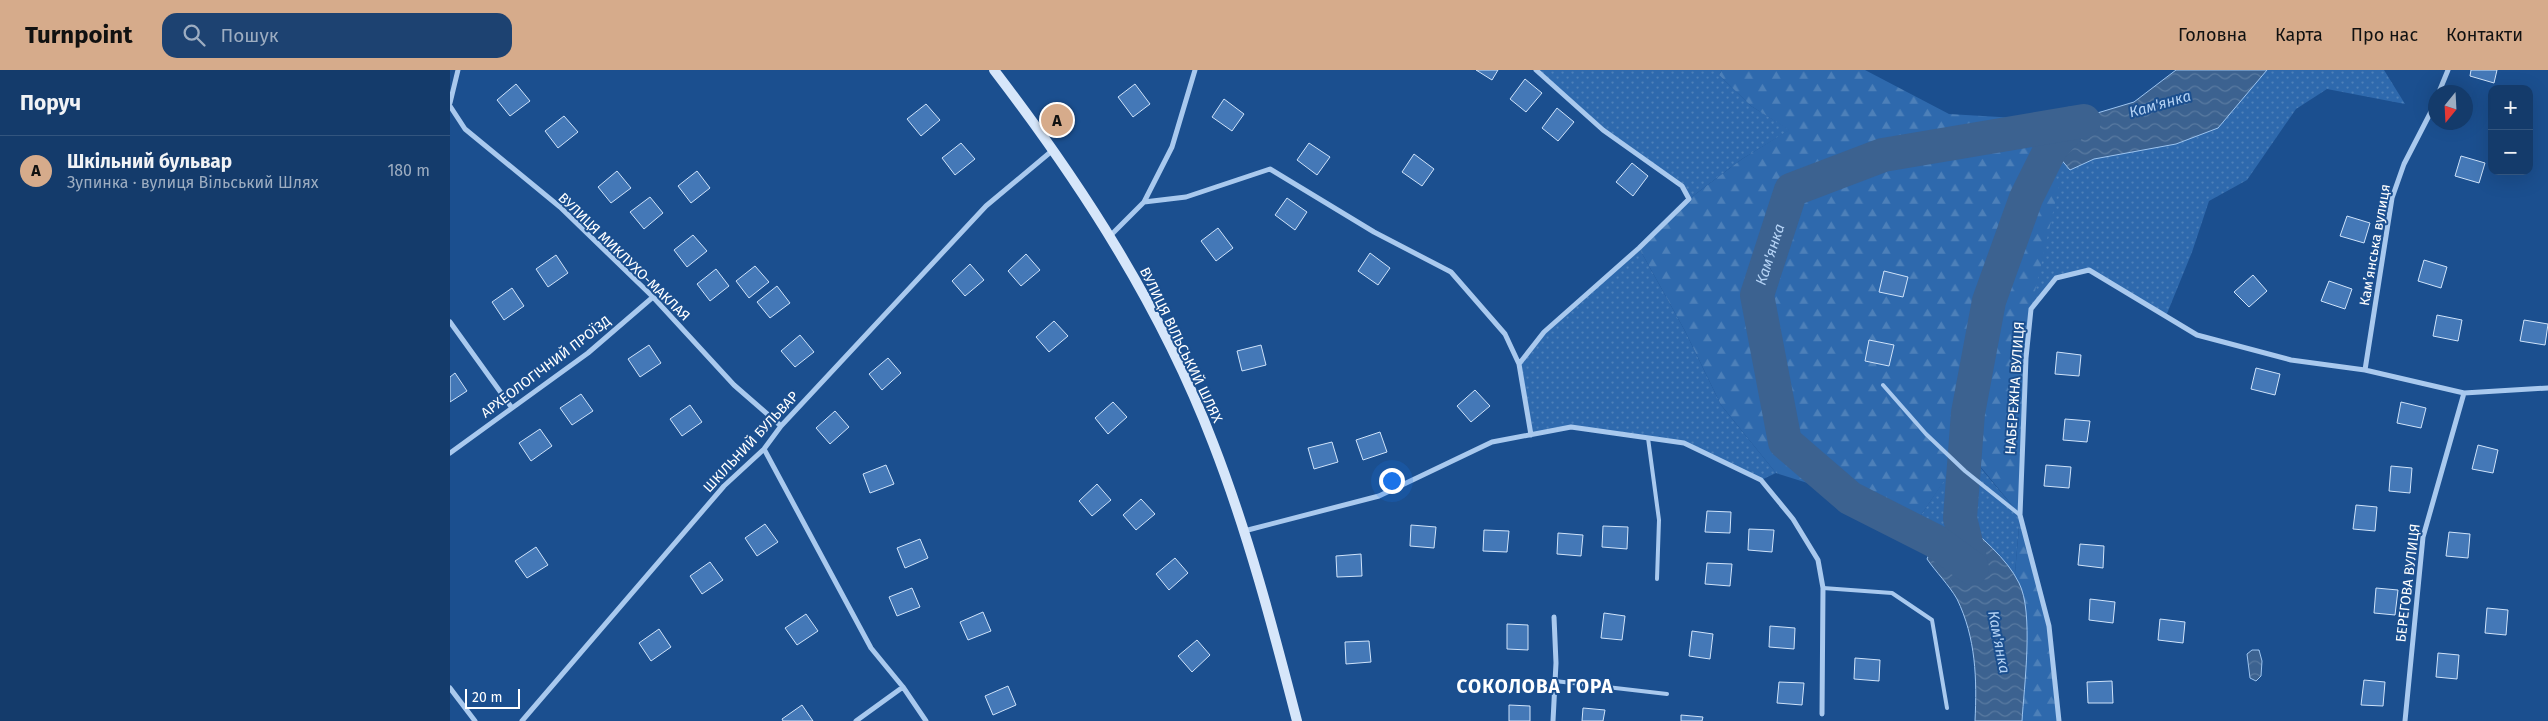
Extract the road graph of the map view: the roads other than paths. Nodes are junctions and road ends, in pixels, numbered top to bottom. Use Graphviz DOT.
graph roads {
  1 [pos="458,70"];
  2 [pos="994,70"];
  3 [pos="1196,70"];
  4 [pos="1536,70"];
  5 [pos="2448,70"];
  6 [pos="2442,85"];
  7 [pos="450,105"];
  8 [pos="2428,118"];
  9 [pos="1054,150"];
  10 [pos="1144,202"];
  11 [pos="1111,235"];
  12 [pos="653,297"];
  13 [pos="450,322"];
  14 [pos="1519,364"];
  15 [pos="2365,370"];
  16 [pos="1883,385"];
  17 [pos="2548,388"];
  18 [pos="2464,393"];
  19 [pos="512,408"];
  20 [pos="781,426"];
  21 [pos="1531,435"];
  22 [pos="1648,438"];
  23 [pos="764,449"];
  24 [pos="450,452"];
  25 [pos="2020,515"];
  26 [pos="1243,531"];
  27 [pos="1657,579"];
  28 [pos="1823,588"];
  29 [pos="1554,617"];
  30 [pos="1555,681"];
  31 [pos="903,687"];
  32 [pos="450,688"];
  33 [pos="1667,694"];
  34 [pos="1947,708"];
  35 [pos="1822,714"];
  36 [pos="475,721"];
  37 [pos="522,721"];
  38 [pos="856,721"];
  39 [pos="926,721"];
  40 [pos="1297,721"];
  41 [pos="1553,721"];
  42 [pos="2059,721"];
  43 [pos="2405,721"];
  1 -- 7 [label="street, ВУЛИЦЯ МИКЛУХО-МАКЛАЯ"];
  2 -- 9 [label="street, ВУЛИЦЯ ВІЛЬСЬКИЙ ШЛЯХ"];
  3 -- 10 [label="street"];
  4 -- 14 [label="street"];
  5 -- 6 [label="street"];
  7 -- 12 [label="street, ВУЛИЦЯ МИКЛУХО-МАКЛАЯ"];
  8 -- 15 [label="street, Камʼянська вулиця"];
  9 -- 11 [label="street, ВУЛИЦЯ ВІЛЬСЬКИЙ ШЛЯХ"];
  9 -- 20 [label="street, ШКІЛЬНИЙ БУЛЬВАР"];
  10 -- 11 [label="street"];
  10 -- 14 [label="street"];
  11 -- 26 [label="street, ВУЛИЦЯ ВІЛЬСЬКИЙ ШЛЯХ"];
  12 -- 19 [label="street, АРХЕОЛОГІЧНИЙ ПРОЇЗД"];
  12 -- 20 [label="street, ВУЛИЦЯ МИКЛУХО-МАКЛАЯ"];
  13 -- 19 [label="street"];
  14 -- 21 [label="street"];
  15 -- 18 [label="street, НАБЕРЕЖНА ВУЛИЦЯ"];
  15 -- 25 [label="street, НАБЕРЕЖНА ВУЛИЦЯ"];
  16 -- 25 [label="lane"];
  17 -- 18 [label="street, НАБЕРЕЖНА ВУЛИЦЯ"];
  18 -- 43 [label="street, БЕРЕГОВА ВУЛИЦЯ"];
  19 -- 24 [label="street, АРХЕОЛОГІЧНИЙ ПРОЇЗД"];
  20 -- 23 [label="street, ШКІЛЬНИЙ БУЛЬВАР"];
  21 -- 22 [label="street"];
  21 -- 26 [label="street"];
  22 -- 27 [label="lane"];
  22 -- 28 [label="street"];
  23 -- 31 [label="street"];
  23 -- 37 [label="street, ШКІЛЬНИЙ БУЛЬВАР"];
  25 -- 42 [label="street, НАБЕРЕЖНА ВУЛИЦЯ"];
  26 -- 40 [label="street, ВУЛИЦЯ ВІЛЬСЬКИЙ ШЛЯХ"];
  28 -- 34 [label="lane"];
  28 -- 35 [label="street"];
  29 -- 30 [label="street"];
  30 -- 33 [label="lane"];
  30 -- 41 [label="street"];
  31 -- 38 [label="street"];
  31 -- 39 [label="street"];
  32 -- 36 [label="street"];
}
